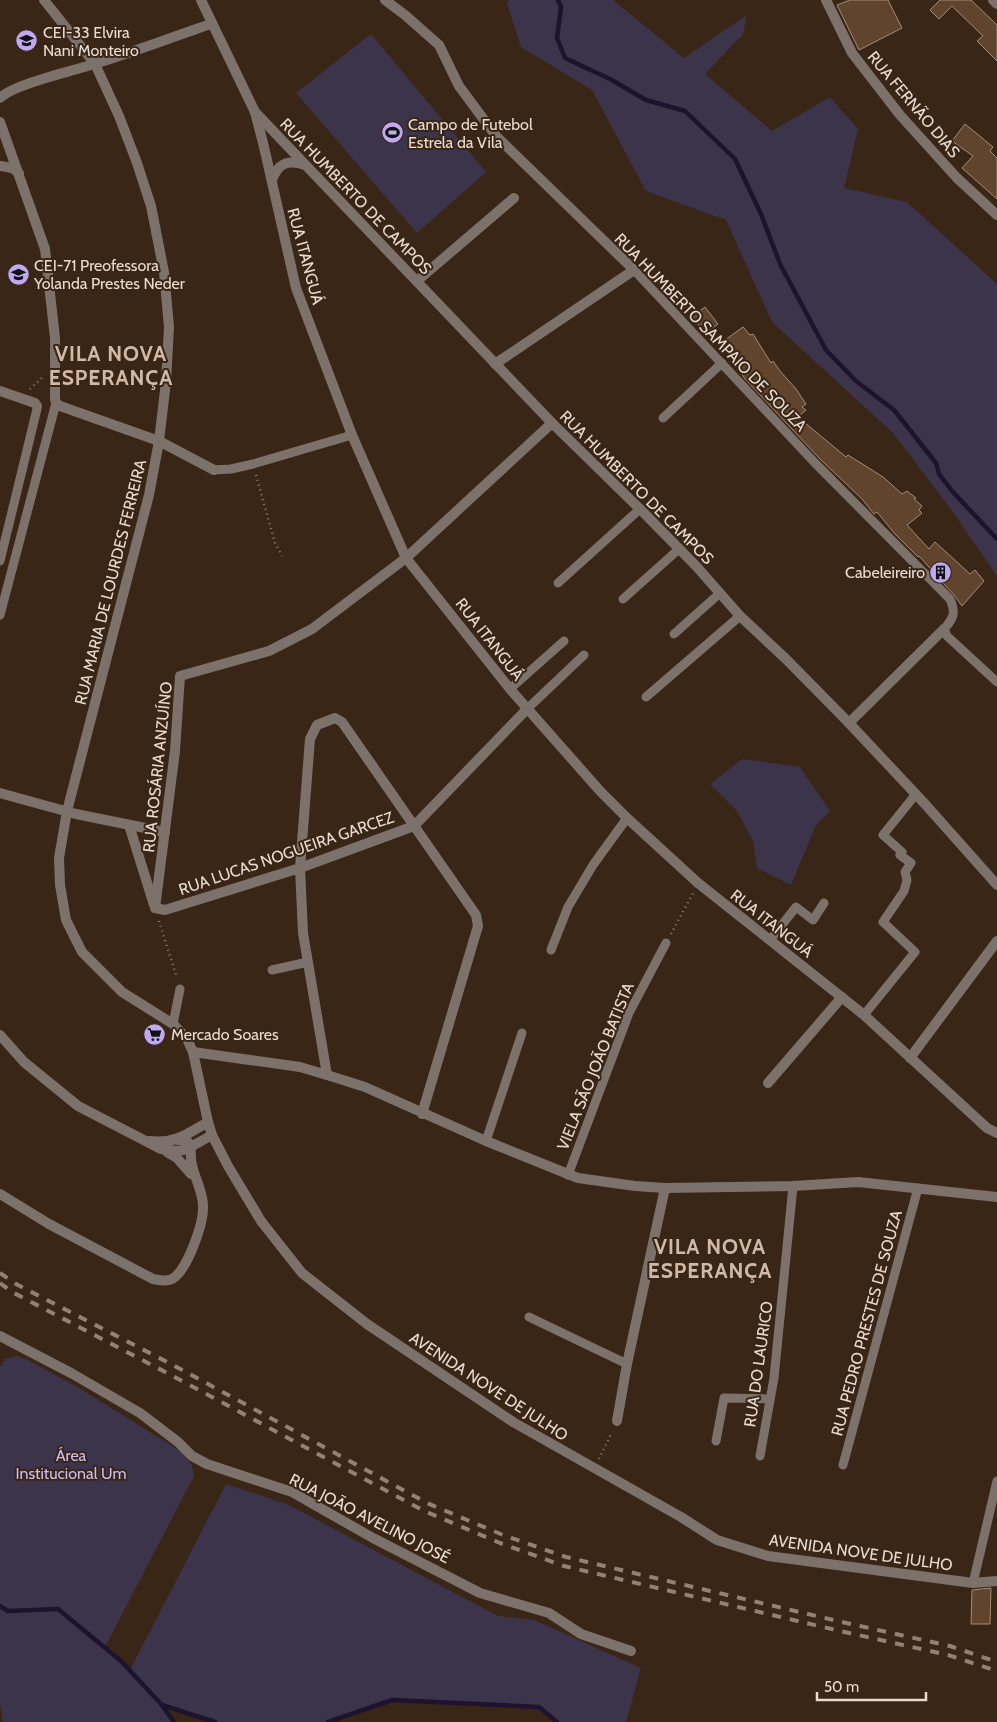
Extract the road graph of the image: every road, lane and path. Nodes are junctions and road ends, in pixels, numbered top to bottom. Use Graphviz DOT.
graph roads {
  1 [pos="44,0"];
  2 [pos="201,0"];
  3 [pos="385,0"];
  4 [pos="826,0"];
  5 [pos="993,0"];
  6 [pos="997,4"];
  7 [pos="211,24"];
  8 [pos="95,64"];
  9 [pos="0,98"];
  10 [pos="255,112"];
  11 [pos="0,122"];
  12 [pos="3,136"];
  13 [pos="1,165"];
  14 [pos="308,166"];
  15 [pos="19,173"];
  16 [pos="272,181"];
  17 [pos="514,198"];
  18 [pos="997,215"];
  19 [pos="634,270"];
  20 [pos="417,281"];
  21 [pos="722,363"];
  22 [pos="56,364"];
  23 [pos="495,364"];
  24 [pos="0,391"];
  25 [pos="21,398"];
  26 [pos="56,403"];
  27 [pos="37,406"];
  28 [pos="663,418"];
  29 [pos="552,423"];
  30 [pos="352,435"];
  31 [pos="159,441"];
  32 [pos="253,464"];
  33 [pos="214,470"];
  34 [pos="640,509"];
  35 [pos="679,549"];
  36 [pos="282,556"];
  37 [pos="406,558"];
  38 [pos="0,561"];
  39 [pos="558,583"];
  40 [pos="720,593"];
  41 [pos="623,599"];
  42 [pos="0,615"];
  43 [pos="740,616"];
  44 [pos="944,629"];
  45 [pos="674,634"];
  46 [pos="564,641"];
  47 [pos="584,656"];
  48 [pos="997,682"];
  49 [pos="510,689"];
  50 [pos="646,697"];
  51 [pos="527,709"];
  52 [pos="849,723"];
  53 [pos="0,792"];
  54 [pos="916,794"];
  55 [pos="66,812"];
  56 [pos="627,818"];
  57 [pos="129,825"];
  58 [pos="414,826"];
  59 [pos="166,832"];
  60 [pos="300,868"];
  61 [pos="698,883"];
  62 [pos="997,885"];
  63 [pos="824,903"];
  64 [pos="156,908"];
  65 [pos="770,940"];
  66 [pos="997,941"];
  67 [pos="666,944"];
  68 [pos="551,950"];
  69 [pos="308,962"];
  70 [pos="272,970"];
  71 [pos="180,989"];
  72 [pos="842,997"];
  73 [pos="864,1015"];
  74 [pos="173,1024"];
  75 [pos="522,1033"];
  76 [pos="0,1035"];
  77 [pos="193,1052"];
  78 [pos="910,1058"];
  79 [pos="327,1075"];
  80 [pos="768,1083"];
  81 [pos="422,1114"];
  82 [pos="208,1122"];
  83 [pos="997,1132"];
  84 [pos="212,1135"];
  85 [pos="142,1140"];
  86 [pos="177,1140"];
  87 [pos="486,1141"];
  88 [pos="191,1147"];
  89 [pos="161,1148"];
  90 [pos="568,1175"];
  91 [pos="196,1181"];
  92 [pos="793,1186"];
  93 [pos="665,1188"];
  94 [pos="918,1188"];
  95 [pos="0,1194"];
  96 [pos="997,1197"];
  97 [pos="529,1317"];
  98 [pos="0,1336"];
  99 [pos="627,1364"];
  100 [pos="770,1399"];
  101 [pos="617,1421"];
  102 [pos="716,1441"];
  103 [pos="605,1447"];
  104 [pos="760,1456"];
  105 [pos="844,1465"];
  106 [pos="997,1481"];
  107 [pos="997,1582"];
  108 [pos="973,1583"];
  109 [pos="631,1651"];
  1 -- 8 [label="street, RUA MARIA DE LOURDES FERREIRA"];
  2 -- 7 [label="street, RUA ITANGUÁ"];
  3 -- 19 [label="street, RUA HUMBERTO SAMPAIO DE SOUZA"];
  4 -- 18 [label="street, RUA FERNÃO DIAS"];
  5 -- 6 [label="street"];
  7 -- 8 [label="street"];
  7 -- 10 [label="street, RUA ITANGUÁ"];
  8 -- 9 [label="street"];
  8 -- 31 [label="street, RUA MARIA DE LOURDES FERREIRA"];
  10 -- 14 [label="street, RUA HUMBERTO DE CAMPOS"];
  10 -- 16 [label="street, RUA ITANGUÁ"];
  11 -- 12 [label="street"];
  12 -- 15 [label="street"];
  13 -- 15 [label="street"];
  14 -- 16 [label="street"];
  14 -- 20 [label="street, RUA HUMBERTO DE CAMPOS"];
  15 -- 22 [label="street"];
  16 -- 30 [label="street, RUA ITANGUÁ"];
  17 -- 20 [label="street"];
  19 -- 21 [label="lane, RUA HUMBERTO SAMPAIO DE SOUZA"];
  19 -- 23 [label="street"];
  20 -- 23 [label="street, RUA HUMBERTO DE CAMPOS"];
  21 -- 28 [label="lane"];
  21 -- 44 [label="lane, RUA HUMBERTO SAMPAIO DE SOUZA"];
  22 -- 25 [label="path"];
  22 -- 26 [label="street"];
  23 -- 29 [label="street, RUA HUMBERTO DE CAMPOS"];
  24 -- 25 [label="street"];
  25 -- 27 [label="street"];
  26 -- 31 [label="street"];
  26 -- 42 [label="lane"];
  27 -- 38 [label="lane"];
  29 -- 34 [label="street, RUA HUMBERTO DE CAMPOS"];
  29 -- 37 [label="street"];
  30 -- 32 [label="lane"];
  30 -- 37 [label="street, RUA ITANGUÁ"];
  31 -- 33 [label="street"];
  31 -- 55 [label="street, RUA MARIA DE LOURDES FERREIRA"];
  32 -- 33 [label="lane"];
  32 -- 36 [label="path"];
  34 -- 35 [label="street, RUA HUMBERTO DE CAMPOS"];
  34 -- 39 [label="lane"];
  35 -- 40 [label="street, RUA HUMBERTO DE CAMPOS"];
  35 -- 41 [label="lane"];
  37 -- 49 [label="street, RUA ITANGUÁ"];
  37 -- 59 [label="street, RUA ROSÁRIA ANZUÍNO"];
  40 -- 43 [label="street, RUA HUMBERTO DE CAMPOS"];
  40 -- 45 [label="lane"];
  43 -- 50 [label="lane"];
  43 -- 52 [label="street, RUA HUMBERTO DE CAMPOS"];
  44 -- 48 [label="lane"];
  44 -- 52 [label="street"];
  46 -- 49 [label="lane"];
  47 -- 51 [label="lane"];
  49 -- 51 [label="street, RUA ITANGUÁ"];
  51 -- 56 [label="street, RUA ITANGUÁ"];
  51 -- 58 [label="street, RUA LUCAS NOGUEIRA GARCEZ"];
  52 -- 54 [label="street, RUA HUMBERTO DE CAMPOS"];
  53 -- 55 [label="street"];
  54 -- 62 [label="street, RUA HUMBERTO DE CAMPOS"];
  54 -- 73 [label="lane"];
  55 -- 57 [label="street"];
  55 -- 74 [label="street, RUA MARIA DE LOURDES FERREIRA"];
  56 -- 61 [label="street, RUA ITANGUÁ"];
  56 -- 68 [label="lane"];
  57 -- 59 [label="street"];
  57 -- 64 [label="street, RUA ROSÁRIA ANZUÍNO"];
  58 -- 60 [label="street, RUA LUCAS NOGUEIRA GARCEZ"];
  58 -- 60 [label="street"];
  58 -- 81 [label="street"];
  59 -- 64 [label="street, RUA ROSÁRIA ANZUÍNO"];
  60 -- 64 [label="street, RUA LUCAS NOGUEIRA GARCEZ"];
  60 -- 69 [label="street"];
  61 -- 65 [label="street, RUA ITANGUÁ"];
  61 -- 67 [label="path"];
  63 -- 65 [label="lane"];
  64 -- 71 [label="path"];
  65 -- 72 [label="street, RUA ITANGUÁ"];
  66 -- 78 [label="street"];
  67 -- 90 [label="lane, VIELA SÃO JOÃO BATISTA"];
  69 -- 70 [label="lane"];
  69 -- 79 [label="street"];
  71 -- 74 [label="lane"];
  72 -- 73 [label="street, RUA ITANGUÁ"];
  72 -- 80 [label="street"];
  73 -- 78 [label="street, RUA ITANGUÁ"];
  74 -- 77 [label="street, RUA MARIA DE LOURDES FERREIRA"];
  75 -- 87 [label="lane"];
  76 -- 85 [label="street"];
  77 -- 79 [label="street"];
  77 -- 82 [label="street, AVENIDA NOVE DE JULHO"];
  78 -- 83 [label="street, RUA ITANGUÁ"];
  79 -- 81 [label="street"];
  81 -- 87 [label="street"];
  82 -- 84 [label="street, AVENIDA NOVE DE JULHO"];
  82 -- 86 [label="street"];
  84 -- 88 [label="street"];
  84 -- 108 [label="street, AVENIDA NOVE DE JULHO"];
  85 -- 86 [label="street"];
  85 -- 89 [label="street"];
  86 -- 88 [label="street"];
  87 -- 90 [label="street"];
  88 -- 89 [label="street"];
  88 -- 91 [label="street"];
  89 -- 91 [label="street"];
  90 -- 93 [label="street"];
  91 -- 95 [label="street"];
  92 -- 93 [label="street"];
  92 -- 94 [label="street"];
  92 -- 100 [label="lane, RUA DO LAURICO"];
  93 -- 99 [label="street"];
  94 -- 96 [label="street"];
  94 -- 105 [label="lane, RUA PEDRO PRESTES DE SOUZA"];
  97 -- 99 [label="lane"];
  98 -- 109 [label="street, RUA JOÃO AVELINO JOSÉ"];
  99 -- 101 [label="street"];
  100 -- 102 [label="lane"];
  100 -- 104 [label="lane, RUA DO LAURICO"];
  101 -- 103 [label="path"];
  106 -- 108 [label="lane"];
  107 -- 108 [label="street, AVENIDA NOVE DE JULHO"];
}
